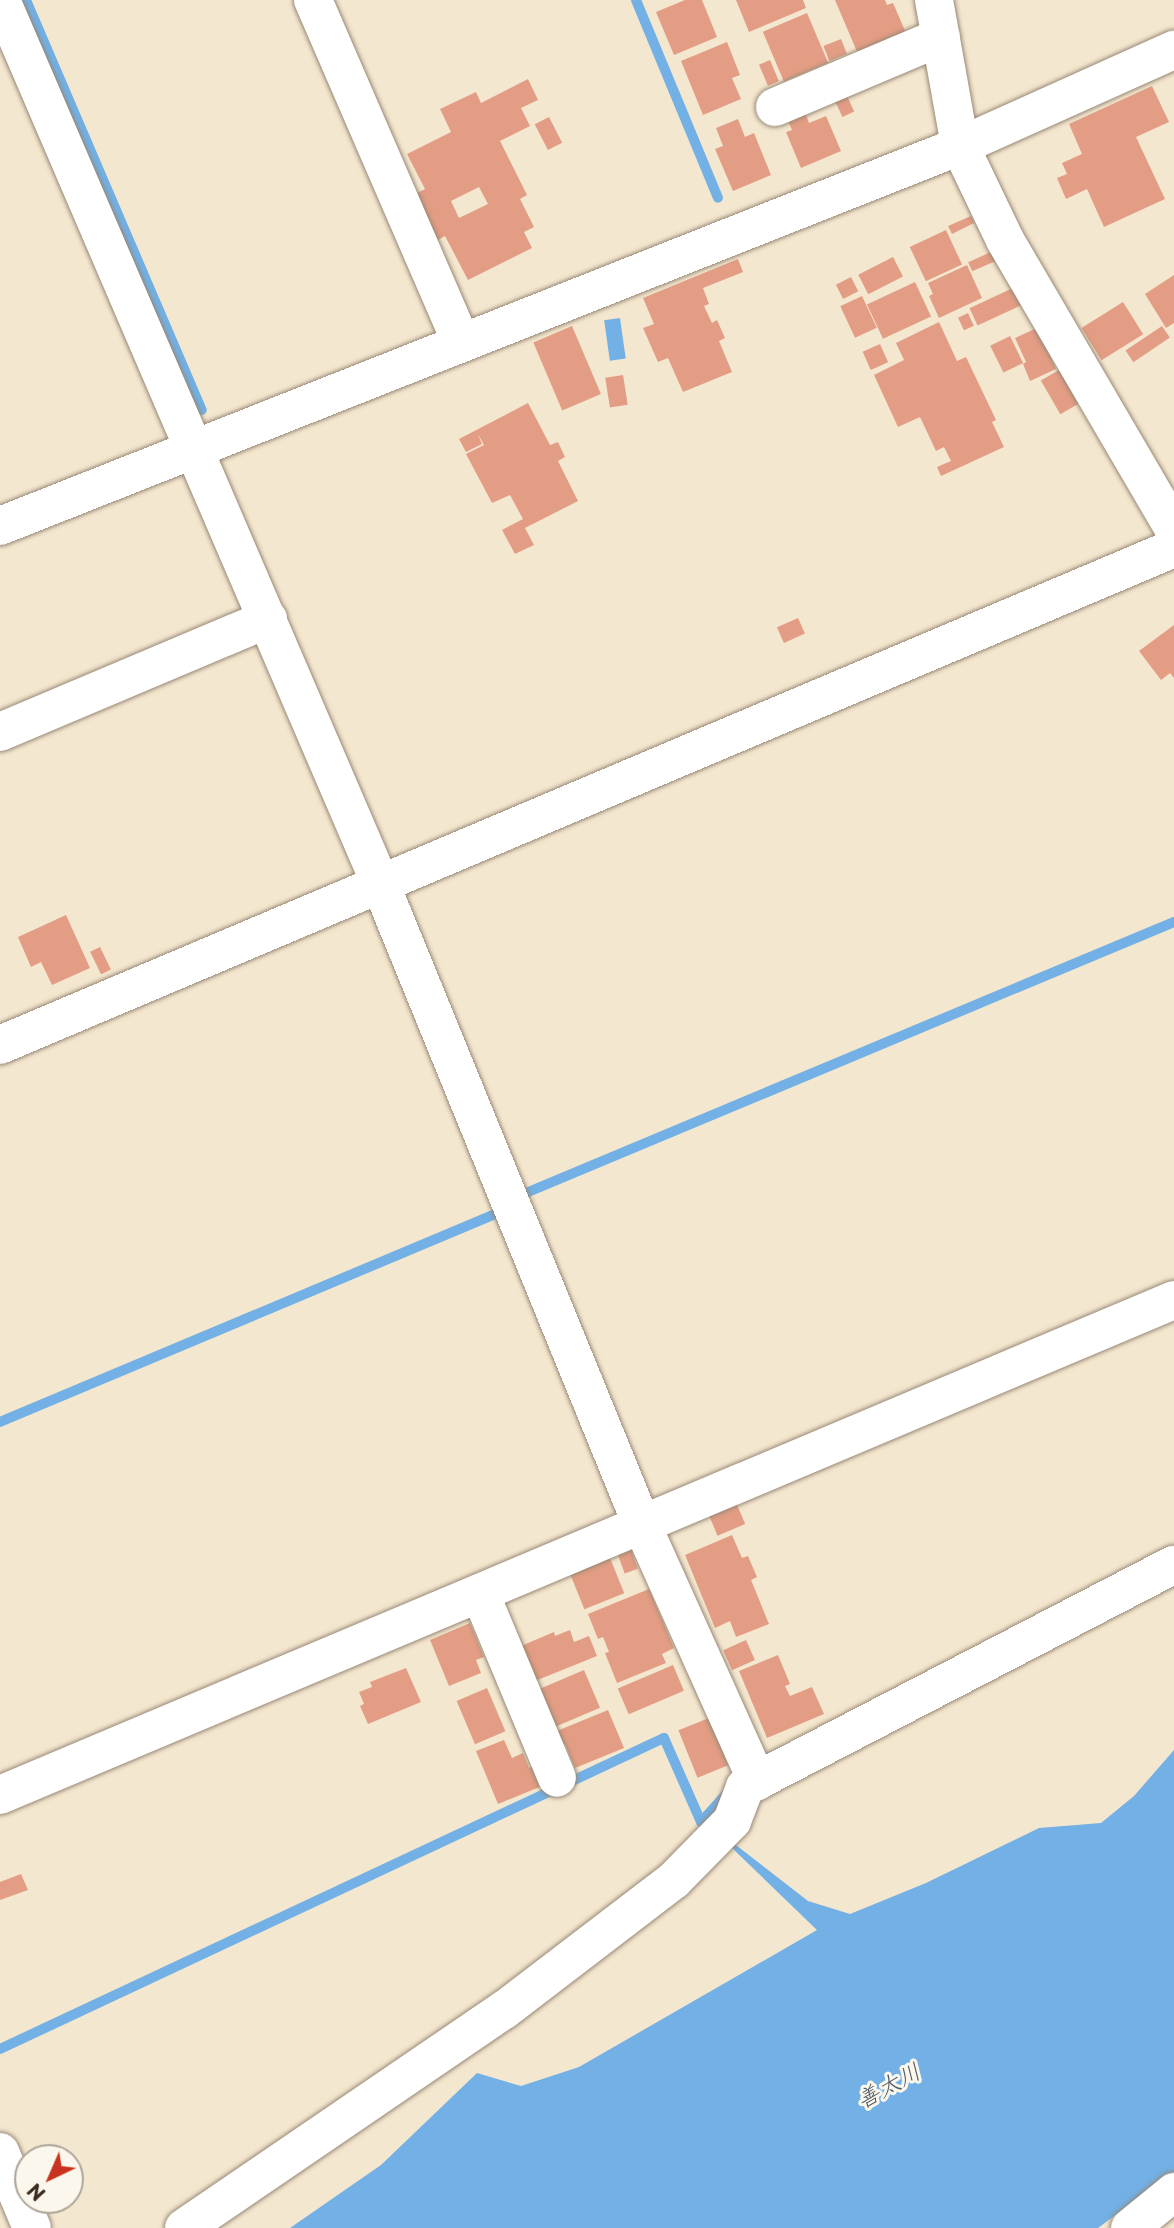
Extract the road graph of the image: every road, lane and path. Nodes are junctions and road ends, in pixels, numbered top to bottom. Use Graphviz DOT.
graph roads {
  1 [pos="313,0"];
  2 [pos="934,0"];
  3 [pos="4,20"];
  4 [pos="941,37"];
  5 [pos="1174,50"];
  6 [pos="775,107"];
  7 [pos="960,146"];
  8 [pos="461,342"];
  9 [pos="193,450"];
  10 [pos="0,526"];
  11 [pos="1174,529"];
  12 [pos="1174,548"];
  13 [pos="268,619"];
  14 [pos="0,732"];
  15 [pos="380,883"];
  16 [pos="0,1045"];
  17 [pos="1174,1300"];
  18 [pos="642,1525"];
  19 [pos="1174,1565"];
  20 [pos="480,1593"];
  21 [pos="557,1778"];
  22 [pos="757,1781"];
  23 [pos="0,1795"];
  24 [pos="0,2152"];
  25 [pos="1174,2192"];
  26 [pos="32,2228"];
  27 [pos="184,2228"];
  28 [pos="1130,2228"];
  1 -- 8 [label="street"];
  2 -- 4 [label="street"];
  3 -- 9 [label="street"];
  4 -- 6 [label="street"];
  4 -- 7 [label="street"];
  5 -- 7 [label="street"];
  7 -- 8 [label="street"];
  7 -- 11 [label="street"];
  8 -- 9 [label="street"];
  9 -- 10 [label="street"];
  9 -- 13 [label="street"];
  12 -- 15 [label="street"];
  13 -- 14 [label="street"];
  13 -- 15 [label="street"];
  15 -- 16 [label="street"];
  15 -- 18 [label="street"];
  17 -- 18 [label="street"];
  18 -- 20 [label="street"];
  18 -- 22 [label="street"];
  19 -- 22 [label="street"];
  20 -- 21 [label="street"];
  20 -- 23 [label="street"];
  22 -- 27 [label="street"];
  24 -- 26 [label="street"];
  25 -- 28 [label="street"];
}
